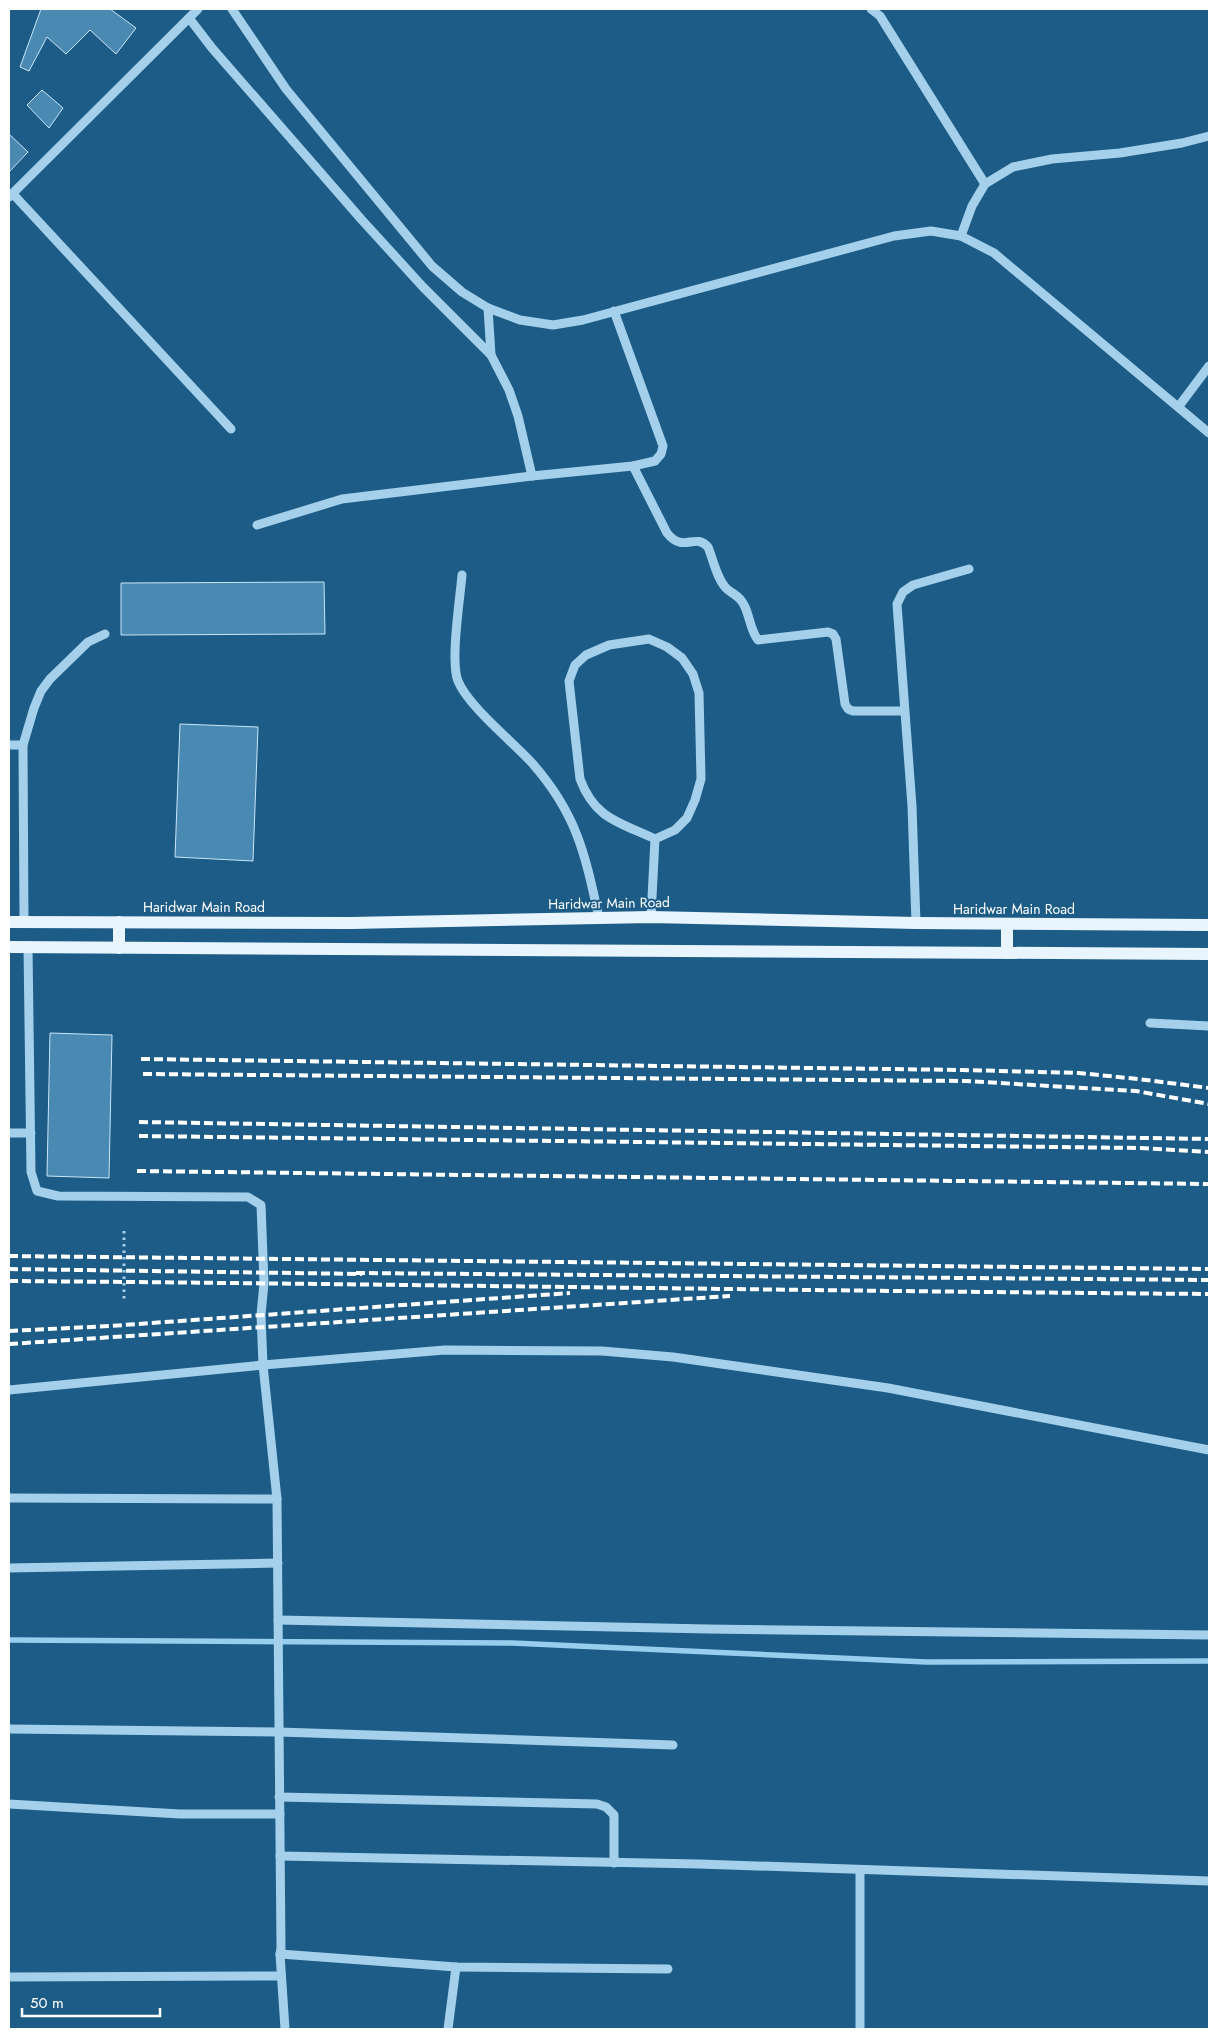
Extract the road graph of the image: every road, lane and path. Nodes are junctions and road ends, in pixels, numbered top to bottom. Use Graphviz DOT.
graph roads {
  1 [pos="198,9"];
  2 [pos="232,9"];
  3 [pos="871,9"];
  4 [pos="189,18"];
  5 [pos="1209,136"];
  6 [pos="985,184"];
  7 [pos="11,196"];
  8 [pos="961,236"];
  9 [pos="488,308"];
  10 [pos="614,311"];
  11 [pos="491,355"];
  12 [pos="1209,366"];
  13 [pos="1179,406"];
  14 [pos="231,429"];
  15 [pos="1209,433"];
  16 [pos="633,466"];
  17 [pos="532,476"];
  18 [pos="257,525"];
  19 [pos="970,569"];
  20 [pos="462,575"];
  21 [pos="105,634"];
  22 [pos="904,711"];
  23 [pos="9,745"];
  24 [pos="24,745"];
  25 [pos="655,839"];
  26 [pos="651,917"];
  27 [pos="599,918"];
  28 [pos="9,922"];
  29 [pos="24,922"];
  30 [pos="119,922"];
  31 [pos="916,923"];
  32 [pos="1008,924"];
  33 [pos="1209,925"];
  34 [pos="9,947"];
  35 [pos="28,947"];
  36 [pos="119,948"];
  37 [pos="1008,953"];
  38 [pos="1209,954"];
  39 [pos="1150,1023"];
  40 [pos="1209,1026"];
  41 [pos="9,1133"];
  42 [pos="31,1133"];
  43 [pos="124,1231"];
  44 [pos="124,1300"];
  45 [pos="263,1365"];
  46 [pos="9,1390"];
  47 [pos="1209,1450"];
  48 [pos="9,1498"];
  49 [pos="277,1499"];
  50 [pos="278,1563"];
  51 [pos="9,1568"];
  52 [pos="278,1620"];
  53 [pos="1209,1634"];
  54 [pos="9,1729"];
  55 [pos="279,1732"];
  56 [pos="673,1745"];
  57 [pos="279,1797"];
  58 [pos="9,1804"];
  59 [pos="280,1814"];
  60 [pos="280,1856"];
  61 [pos="614,1863"];
  62 [pos="860,1870"];
  63 [pos="1209,1881"];
  64 [pos="280,1954"];
  65 [pos="456,1967"];
  66 [pos="668,1969"];
  67 [pos="281,1976"];
  68 [pos="9,1977"];
  69 [pos="285,2029"];
  70 [pos="448,2029"];
  71 [pos="860,2029"];
  1 -- 4 [label="street"];
  2 -- 9 [label="street"];
  3 -- 6 [label="street"];
  4 -- 7 [label="street"];
  4 -- 11 [label="street"];
  5 -- 6 [label="street"];
  6 -- 8 [label="street"];
  7 -- 14 [label="street"];
  8 -- 10 [label="street"];
  8 -- 13 [label="street"];
  9 -- 10 [label="street"];
  9 -- 11 [label="street"];
  10 -- 16 [label="street"];
  11 -- 17 [label="street"];
  12 -- 13 [label="street"];
  13 -- 15 [label="street"];
  16 -- 17 [label="street"];
  16 -- 22 [label="street"];
  17 -- 18 [label="street"];
  19 -- 22 [label="street"];
  20 -- 27 [label="street"];
  21 -- 24 [label="street"];
  22 -- 31 [label="street"];
  23 -- 24 [label="street"];
  24 -- 29 [label="street"];
  25 -- 25 [label="street"];
  25 -- 26 [label="street"];
  26 -- 27 [label="main road, Haridwar Main Road"];
  26 -- 31 [label="main road, Haridwar Main Road"];
  27 -- 30 [label="main road, Haridwar Main Road"];
  28 -- 29 [label="main road, Haridwar Main Road"];
  29 -- 30 [label="main road, Haridwar Main Road"];
  30 -- 36 [label="main road"];
  31 -- 32 [label="main road, Haridwar Main Road"];
  32 -- 33 [label="main road, Haridwar Main Road"];
  32 -- 37 [label="main road"];
  34 -- 35 [label="main road"];
  35 -- 36 [label="main road"];
  35 -- 42 [label="street"];
  36 -- 37 [label="main road"];
  37 -- 38 [label="main road"];
  39 -- 40 [label="street"];
  41 -- 42 [label="street"];
  42 -- 45 [label="street"];
  43 -- 44 [label="path, bridge"];
  45 -- 46 [label="street"];
  45 -- 47 [label="street"];
  45 -- 49 [label="street"];
  48 -- 49 [label="street"];
  49 -- 50 [label="street"];
  50 -- 51 [label="street"];
  50 -- 52 [label="street"];
  52 -- 53 [label="street"];
  52 -- 55 [label="street"];
  54 -- 55 [label="street"];
  55 -- 56 [label="street"];
  55 -- 57 [label="street"];
  57 -- 59 [label="street"];
  57 -- 61 [label="street"];
  58 -- 59 [label="street"];
  59 -- 60 [label="street"];
  60 -- 61 [label="street"];
  60 -- 64 [label="street"];
  61 -- 62 [label="street"];
  62 -- 63 [label="street"];
  62 -- 71 [label="street"];
  64 -- 65 [label="street"];
  64 -- 67 [label="street"];
  65 -- 66 [label="street"];
  65 -- 70 [label="street"];
  67 -- 68 [label="street"];
  67 -- 69 [label="street"];
}
